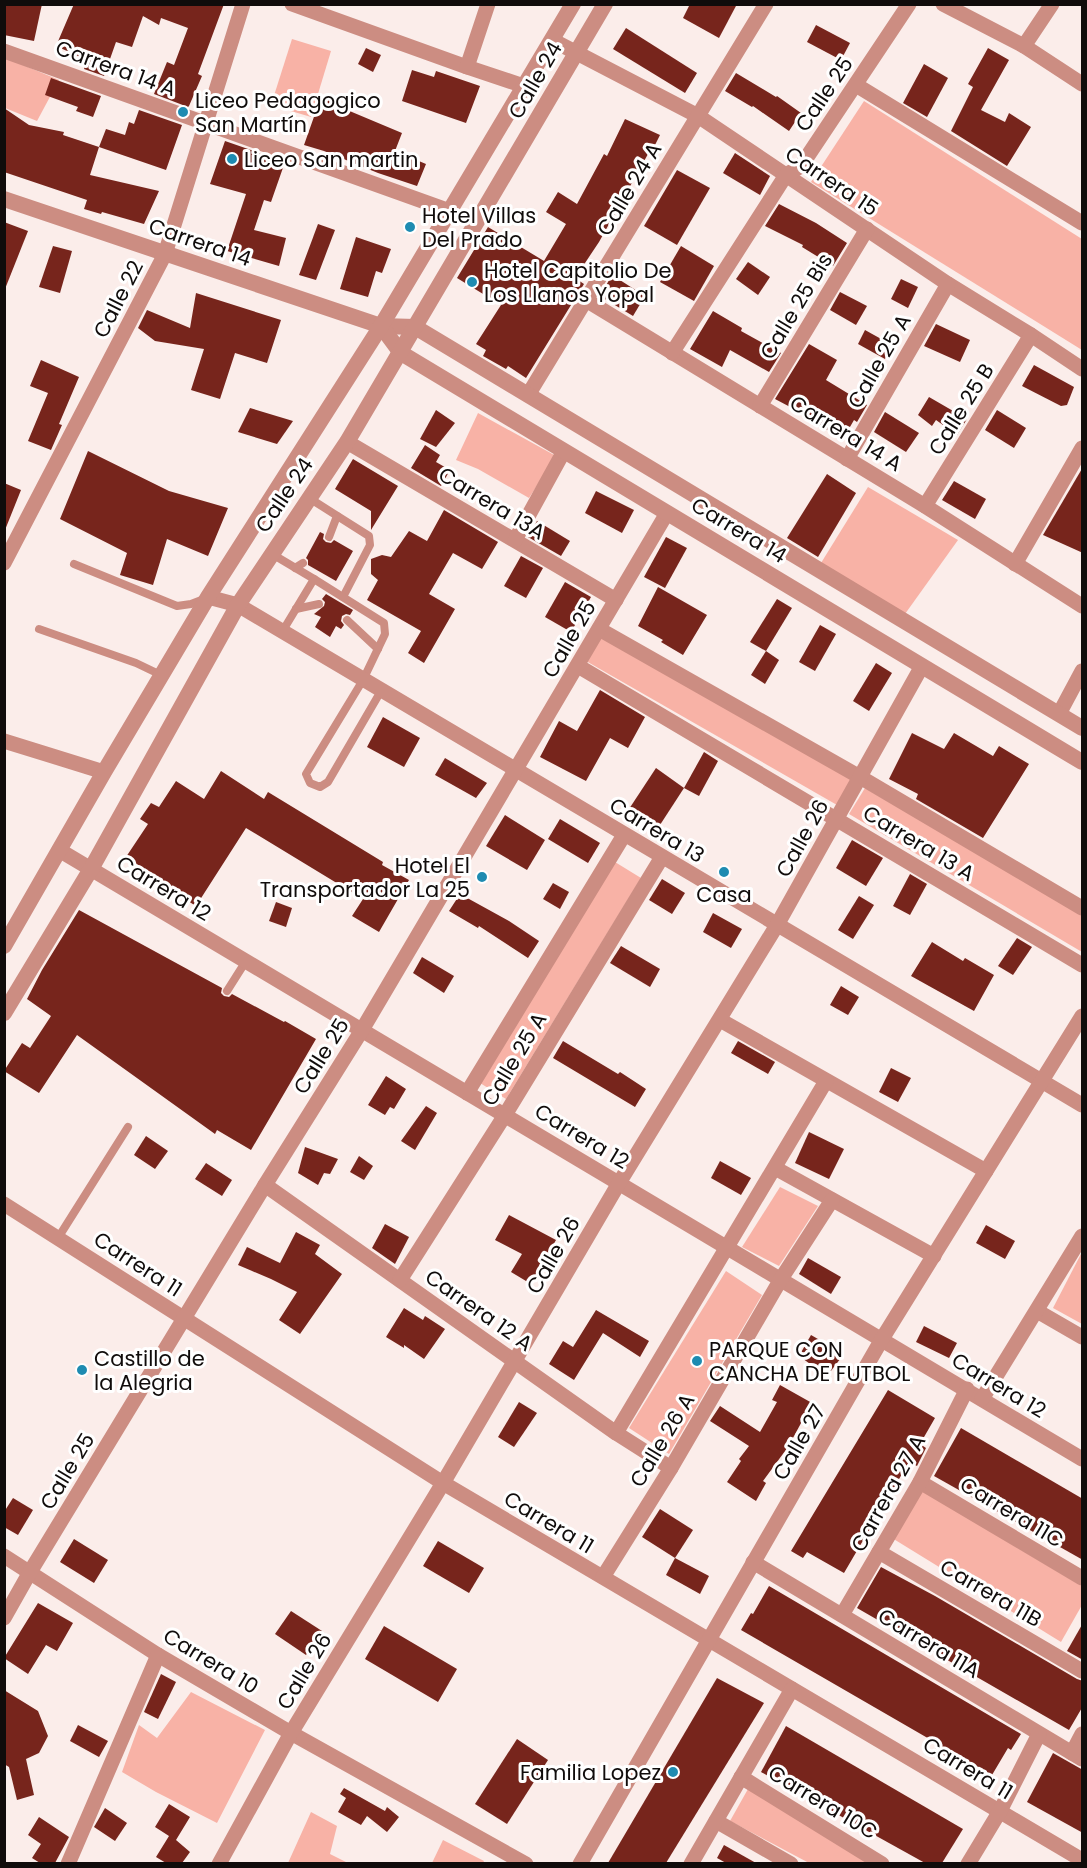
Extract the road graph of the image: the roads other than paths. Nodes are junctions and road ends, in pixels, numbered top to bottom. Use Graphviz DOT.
graph roads {
  1 [pos="243,4"];
  2 [pos="292,4"];
  3 [pos="488,4"];
  4 [pos="573,4"];
  5 [pos="605,4"];
  6 [pos="765,4"];
  7 [pos="909,4"];
  8 [pos="943,4"];
  9 [pos="1052,4"];
  10 [pos="552,40"];
  11 [pos="1024,46"];
  12 [pos="4,51"];
  13 [pos="577,53"];
  14 [pos="467,67"];
  15 [pos="1083,84"];
  16 [pos="856,85"];
  17 [pos="524,86"];
  18 [pos="698,116"];
  19 [pos="206,123"];
  20 [pos="786,175"];
  21 [pos="6,204"];
  22 [pos="450,211"];
  23 [pos="1083,223"];
  24 [pos="867,229"];
  25 [pos="165,254"];
  26 [pos="948,284"];
  27 [pos="586,300"];
  28 [pos="381,326"];
  29 [pos="416,327"];
  30 [pos="1031,335"];
  31 [pos="401,353"];
  32 [pos="672,353"];
  33 [pos="1083,369"];
  34 [pos="528,395"];
  35 [pos="760,406"];
  36 [pos="347,442"];
  37 [pos="1083,447"];
  38 [pos="564,451"];
  39 [pos="847,459"];
  40 [pos="309,498"];
  41 [pos="925,506"];
  42 [pos="667,513"];
  43 [pos="337,516"];
  44 [pos="329,537"];
  45 [pos="514,540"];
  46 [pos="272,554"];
  47 [pos="303,562"];
  48 [pos="4,563"];
  49 [pos="74,564"];
  50 [pos="1015,564"];
  51 [pos="295,568"];
  52 [pos="314,579"];
  53 [pos="208,597"];
  54 [pos="343,597"];
  55 [pos="616,600"];
  56 [pos="319,604"];
  57 [pos="238,605"];
  58 [pos="1083,606"];
  59 [pos="296,609"];
  60 [pos="347,620"];
  61 [pos="39,629"];
  62 [pos="599,629"];
  63 [pos="282,632"];
  64 [pos="378,650"];
  65 [pos="578,666"];
  66 [pos="922,666"];
  67 [pos="1083,671"];
  68 [pos="162,675"];
  69 [pos="363,680"];
  70 [pos="381,691"];
  71 [pos="1059,714"];
  72 [pos="1083,728"];
  73 [pos="4,741"];
  74 [pos="1083,762"];
  75 [pos="516,771"];
  76 [pos="104,772"];
  77 [pos="860,777"];
  78 [pos="837,818"];
  79 [pos="624,835"];
  80 [pos="59,850"];
  81 [pos="662,857"];
  82 [pos="91,869"];
  83 [pos="1083,908"];
  84 [pos="777,925"];
  85 [pos="4,946"];
  86 [pos="246,961"];
  87 [pos="1083,965"];
  88 [pos="227,991"];
  89 [pos="4,1013"];
  90 [pos="1083,1016"];
  91 [pos="720,1020"];
  92 [pos="362,1030"];
  93 [pos="826,1081"];
  94 [pos="1042,1081"];
  95 [pos="467,1093"];
  96 [pos="1083,1105"];
  97 [pos="505,1115"];
  98 [pos="128,1127"];
  99 [pos="775,1168"];
  100 [pos="986,1171"];
  101 [pos="619,1183"];
  102 [pos="265,1185"];
  103 [pos="832,1200"];
  104 [pos="4,1204"];
  105 [pos="58,1238"];
  106 [pos="1082,1238"];
  107 [pos="728,1248"];
  108 [pos="934,1256"];
  109 [pos="781,1279"];
  110 [pos="400,1280"];
  111 [pos="1037,1311"];
  112 [pos="184,1318"];
  113 [pos="1083,1337"];
  114 [pos="882,1339"];
  115 [pos="515,1361"];
  116 [pos="967,1389"];
  117 [pos="982,1399"];
  118 [pos="616,1433"];
  119 [pos="1083,1458"];
  120 [pos="670,1468"];
  121 [pos="920,1482"];
  122 [pos="443,1483"];
  123 [pos="879,1552"];
  124 [pos="4,1556"];
  125 [pos="753,1562"];
  126 [pos="30,1572"];
  127 [pos="603,1577"];
  128 [pos="1083,1578"];
  129 [pos="842,1615"];
  130 [pos="4,1618"];
  131 [pos="708,1639"];
  132 [pos="158,1655"];
  133 [pos="1083,1671"];
  134 [pos="792,1689"];
  135 [pos="291,1733"];
  136 [pos="1039,1734"];
  137 [pos="1083,1734"];
  138 [pos="1077,1756"];
  139 [pos="741,1777"];
  140 [pos="1000,1811"];
  141 [pos="716,1821"];
  142 [pos="1083,1860"];
  143 [pos="68,1863"];
  144 [pos="219,1863"];
  145 [pos="526,1863"];
  146 [pos="580,1863"];
  147 [pos="691,1863"];
  148 [pos="791,1863"];
  149 [pos="882,1863"];
  150 [pos="968,1863"];
  1 -- 19 [label="street, Calle 22"];
  2 -- 14 [label="street"];
  3 -- 14 [label="street"];
  4 -- 10 [label="street, Calle 24"];
  5 -- 13 [label="street, Calle 24"];
  6 -- 18 [label="street, Calle 24 A"];
  7 -- 16 [label="street, Calle 25"];
  8 -- 11 [label="street"];
  9 -- 11 [label="street"];
  10 -- 13 [label="street, Carrera 15"];
  10 -- 17 [label="street, Calle 24"];
  11 -- 15 [label="street"];
  12 -- 19 [label="street, Carrera 14 A"];
  13 -- 18 [label="street, Carrera 15"];
  13 -- 29 [label="street, Calle 24"];
  14 -- 17 [label="street"];
  16 -- 20 [label="street, Calle 25"];
  16 -- 23 [label="street"];
  17 -- 22 [label="street, Calle 24"];
  18 -- 20 [label="street, Carrera 15"];
  18 -- 27 [label="street, Calle 24 A"];
  19 -- 22 [label="street, Carrera 14 A"];
  19 -- 25 [label="street, Calle 22"];
  20 -- 24 [label="street, Carrera 15"];
  20 -- 32 [label="street, Calle 25"];
  21 -- 25 [label="street, Carrera 14"];
  22 -- 28 [label="street, Calle 24"];
  24 -- 26 [label="street, Carrera 15"];
  24 -- 35 [label="street, Calle 25 Bis"];
  25 -- 28 [label="street, Carrera 14"];
  25 -- 48 [label="street, Calle 22"];
  26 -- 30 [label="street, Carrera 15"];
  26 -- 39 [label="street, Calle 25 A"];
  27 -- 32 [label="street, Carrera 14 A"];
  27 -- 34 [label="street, Calle 24 A"];
  28 -- 29 [label="street, Carrera 14"];
  28 -- 31 [label="street, Carrera 14"];
  28 -- 53 [label="street, Calle 24"];
  29 -- 31 [label="street, Calle 24"];
  29 -- 34 [label="street, Carrera 14"];
  30 -- 33 [label="street, Carrera 15"];
  30 -- 41 [label="street, Calle 25 B"];
  31 -- 36 [label="street, Calle 24"];
  31 -- 38 [label="street, Carrera 14"];
  32 -- 35 [label="street, Carrera 14 A"];
  34 -- 71 [label="street, Carrera 14"];
  35 -- 39 [label="street, Carrera 14 A"];
  36 -- 40 [label="street, Calle 24"];
  36 -- 45 [label="street, Carrera 13A"];
  37 -- 50 [label="street"];
  38 -- 42 [label="street, Carrera 14"];
  38 -- 45 [label="street"];
  39 -- 41 [label="street, Carrera 14 A"];
  40 -- 43 [label="lane"];
  40 -- 46 [label="street, Calle 24"];
  41 -- 50 [label="street, Carrera 14 A"];
  42 -- 55 [label="street, Calle 25"];
  42 -- 66 [label="street, Carrera 14"];
  43 -- 44 [label="lane"];
  43 -- 54 [label="lane"];
  45 -- 55 [label="street, Carrera 13A"];
  46 -- 51 [label="lane"];
  46 -- 57 [label="street, Calle 24"];
  47 -- 51 [label="lane"];
  49 -- 53 [label="lane"];
  50 -- 58 [label="street, Carrera 14 A"];
  51 -- 52 [label="lane"];
  52 -- 54 [label="lane"];
  52 -- 59 [label="lane"];
  53 -- 57 [label="street, Carrera 13"];
  53 -- 68 [label="street, Calle 24"];
  54 -- 64 [label="lane"];
  55 -- 62 [label="street, Calle 25"];
  56 -- 59 [label="lane"];
  57 -- 63 [label="street, Carrera 13"];
  57 -- 82 [label="street, Calle 24"];
  59 -- 63 [label="lane"];
  60 -- 64 [label="lane"];
  61 -- 68 [label="lane"];
  62 -- 65 [label="street, Calle 25"];
  62 -- 77 [label="street, Carrera 13 A"];
  63 -- 69 [label="street, Carrera 13"];
  64 -- 69 [label="lane"];
  65 -- 75 [label="street, Calle 25"];
  65 -- 78 [label="street, Carrera 13 A"];
  66 -- 74 [label="street, Carrera 14"];
  66 -- 77 [label="street, Calle 26"];
  67 -- 71 [label="street"];
  68 -- 76 [label="street, Calle 24"];
  69 -- 70 [label="street, Carrera 13"];
  69 -- 70 [label="lane"];
  70 -- 75 [label="street, Carrera 13"];
  71 -- 72 [label="street, Carrera 14"];
  73 -- 76 [label="street"];
  75 -- 79 [label="street, Carrera 13"];
  75 -- 92 [label="street, Calle 25"];
  76 -- 80 [label="street, Calle 24"];
  77 -- 78 [label="street, Calle 26"];
  77 -- 83 [label="street, Carrera 13 A"];
  78 -- 84 [label="street, Calle 26"];
  78 -- 87 [label="street, Carrera 13 A"];
  79 -- 81 [label="street, Carrera 13"];
  79 -- 95 [label="street, Calle 25 A"];
  80 -- 82 [label="street, Carrera 12"];
  80 -- 85 [label="street, Calle 24"];
  81 -- 84 [label="street, Carrera 13"];
  81 -- 97 [label="street, Calle 25 A"];
  82 -- 86 [label="street, Carrera 12"];
  82 -- 89 [label="street, Calle 24"];
  84 -- 91 [label="street, Calle 26"];
  84 -- 94 [label="street, Carrera 13"];
  86 -- 88 [label="lane"];
  86 -- 92 [label="street, Carrera 12"];
  90 -- 94 [label="street, Calle 27"];
  91 -- 93 [label="street"];
  91 -- 101 [label="street, Calle 26"];
  92 -- 95 [label="street, Carrera 12"];
  92 -- 102 [label="street, Calle 25"];
  93 -- 99 [label="street"];
  93 -- 100 [label="street"];
  94 -- 96 [label="street, Carrera 13"];
  94 -- 100 [label="street, Calle 27"];
  95 -- 97 [label="street, Carrera 12"];
  97 -- 101 [label="street, Carrera 12"];
  97 -- 110 [label="street, Calle 25 A"];
  98 -- 105 [label="lane"];
  99 -- 103 [label="street"];
  99 -- 107 [label="street"];
  100 -- 108 [label="street, Calle 27"];
  101 -- 107 [label="street, Carrera 12"];
  101 -- 115 [label="street, Calle 26"];
  102 -- 110 [label="street, Carrera 12 A"];
  102 -- 112 [label="street, Calle 25"];
  103 -- 108 [label="street"];
  103 -- 109 [label="street, Calle 26 A"];
  104 -- 105 [label="street, Carrera 11"];
  105 -- 112 [label="street, Carrera 11"];
  106 -- 111 [label="street"];
  107 -- 109 [label="street, Carrera 12"];
  107 -- 118 [label="street"];
  108 -- 114 [label="street, Calle 27"];
  109 -- 114 [label="street, Carrera 12"];
  109 -- 120 [label="street, Calle 26 A"];
  110 -- 115 [label="street, Carrera 12 A"];
  111 -- 113 [label="street"];
  111 -- 117 [label="street"];
  112 -- 122 [label="street, Carrera 11"];
  112 -- 126 [label="street, Calle 25"];
  114 -- 116 [label="street, Carrera 12"];
  114 -- 125 [label="street, Calle 27"];
  115 -- 118 [label="street, Carrera 12 A"];
  115 -- 122 [label="street, Calle 26"];
  116 -- 117 [label="street, Carrera 12"];
  116 -- 121 [label="street, Carrera 27 A"];
  117 -- 119 [label="street, Carrera 12"];
  118 -- 120 [label="street, Carrera 12 A"];
  120 -- 127 [label="street, Calle 26 A"];
  121 -- 123 [label="street, Carrera 27 A"];
  121 -- 128 [label="street, Carrera 11C"];
  122 -- 127 [label="street, Carrera 11"];
  122 -- 135 [label="street, Calle 26"];
  123 -- 129 [label="street, Carrera 27 A"];
  123 -- 133 [label="street, Carrera 11B"];
  124 -- 126 [label="street, Carrera 10"];
  125 -- 129 [label="street, Carrera 11A"];
  125 -- 131 [label="street, Calle 27"];
  126 -- 130 [label="street, Calle 25"];
  126 -- 132 [label="street, Carrera 10"];
  127 -- 131 [label="street, Carrera 11"];
  129 -- 136 [label="street, Carrera 11A"];
  131 -- 134 [label="street, Carrera 11"];
  131 -- 146 [label="street, Calle 27"];
  132 -- 135 [label="street, Carrera 10"];
  132 -- 143 [label="street"];
  134 -- 139 [label="street"];
  134 -- 140 [label="street, Carrera 11"];
  135 -- 144 [label="street, Calle 26"];
  135 -- 145 [label="street, Carrera 10"];
  136 -- 138 [label="street, Carrera 11A"];
  136 -- 140 [label="street"];
  137 -- 138 [label="street"];
  139 -- 141 [label="street"];
  139 -- 149 [label="street, Carrera 10C"];
  140 -- 142 [label="street, Carrera 11"];
  140 -- 150 [label="street"];
  141 -- 147 [label="street"];
  141 -- 148 [label="street"];
}
